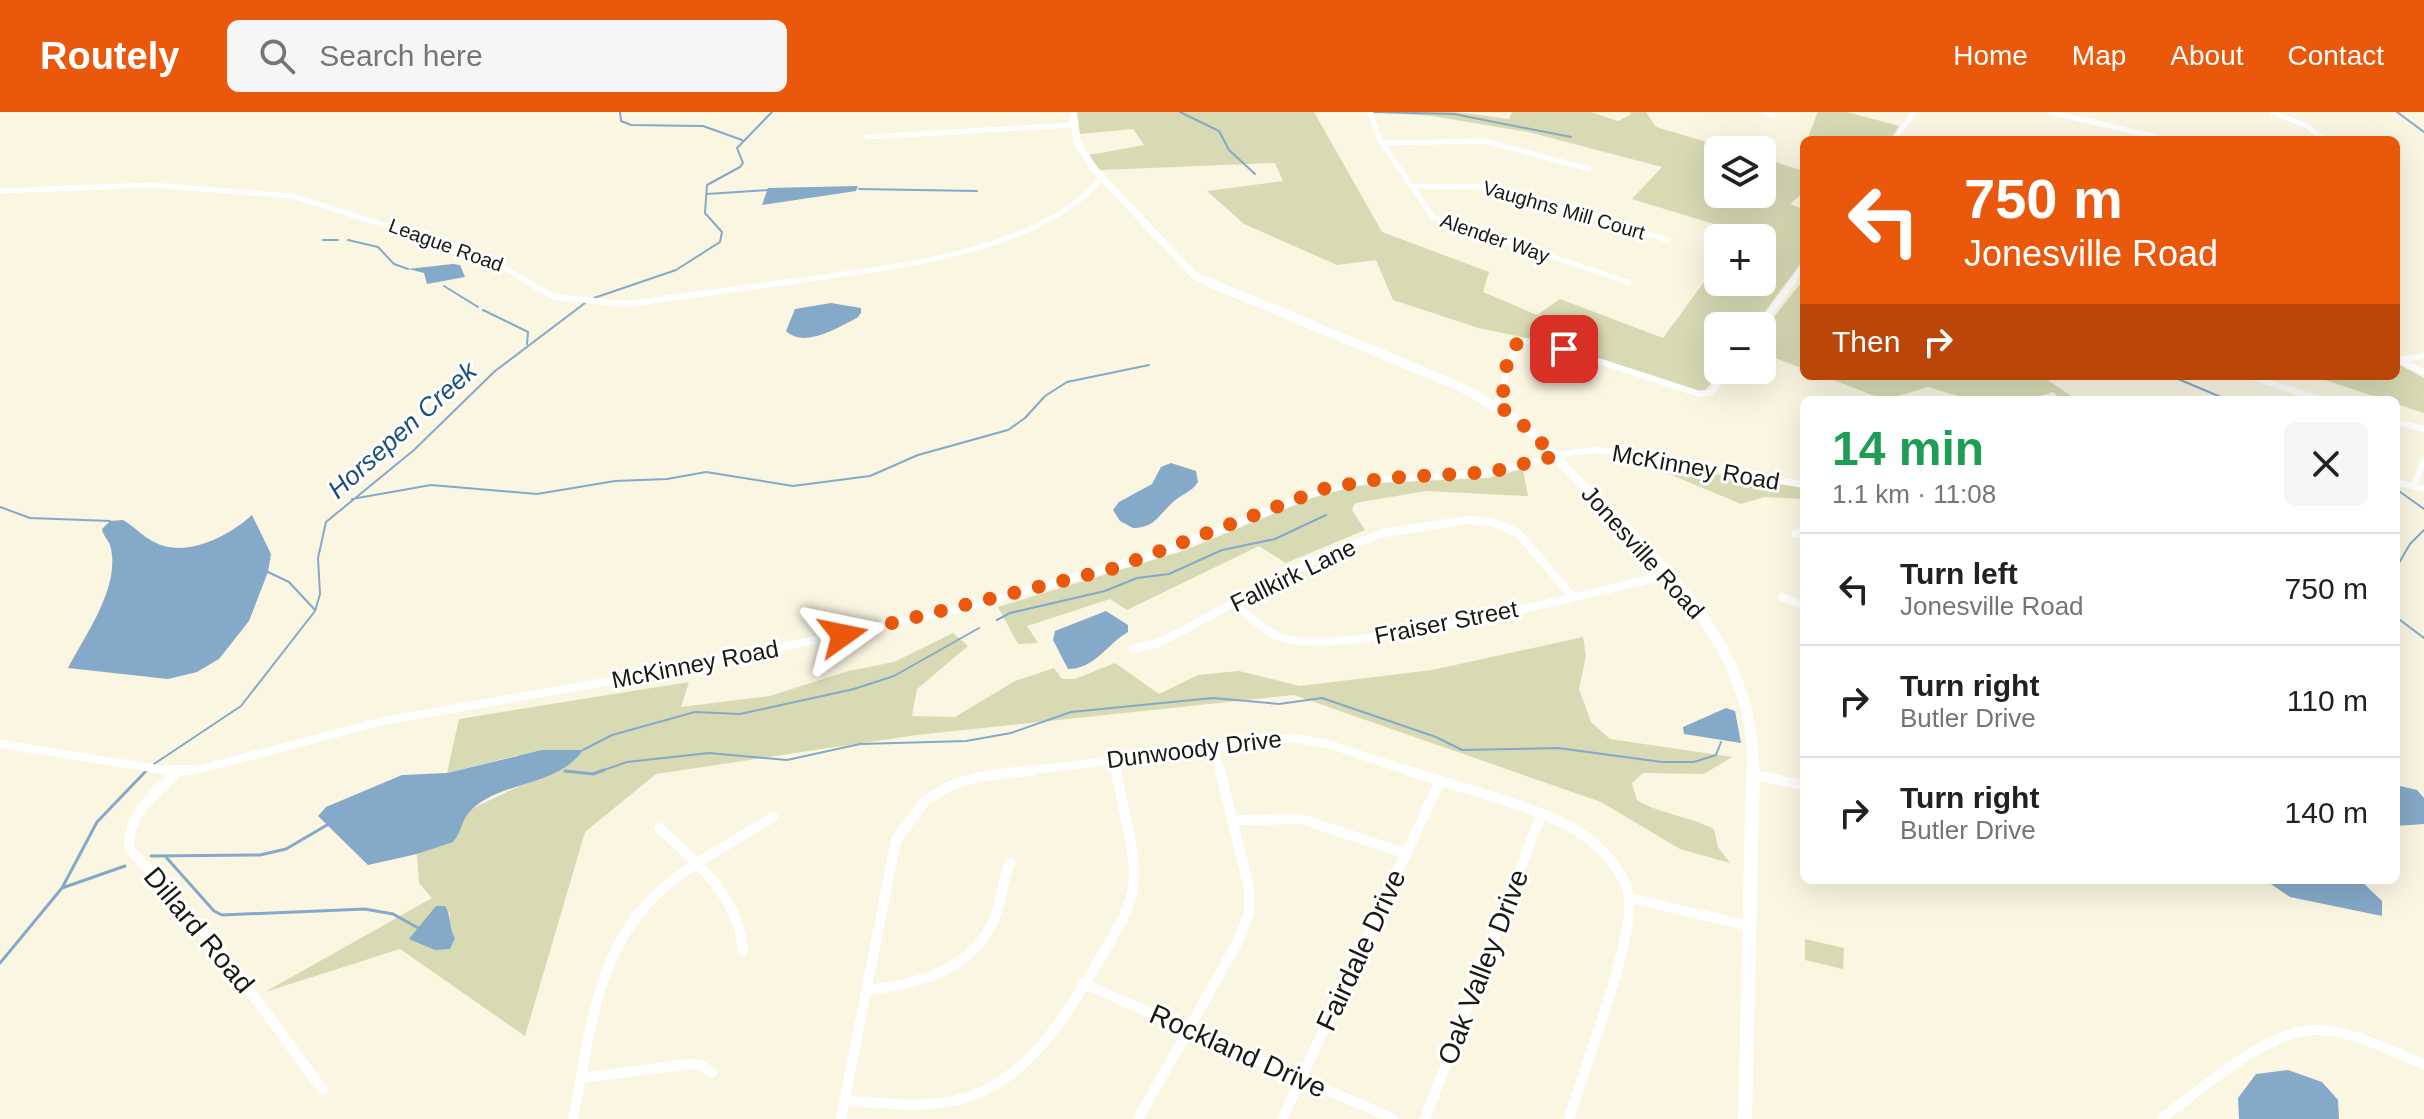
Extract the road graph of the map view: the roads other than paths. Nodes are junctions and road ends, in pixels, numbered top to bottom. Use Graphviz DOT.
graph roads {
  1 [pos="1073,112"];
  2 [pos="1370,112"];
  3 [pos="1766,112"];
  4 [pos="1914,112"];
  5 [pos="2050,112"];
  6 [pos="2272,112"];
  7 [pos="1773,115"];
  8 [pos="1069,125"];
  9 [pos="1897,136"];
  10 [pos="2152,136"];
  11 [pos="2320,136"];
  12 [pos="867,137"];
  13 [pos="1382,143"];
  14 [pos="1589,169"];
  15 [pos="1101,179"];
  16 [pos="1412,186"];
  17 [pos="0,191"];
  18 [pos="1668,240"];
  19 [pos="1800,271"];
  20 [pos="1628,282"];
  21 [pos="1770,312"];
  22 [pos="2424,356"];
  23 [pos="2400,360"];
  24 [pos="2400,361"];
  25 [pos="2424,372"];
  26 [pos="2260,380"];
  27 [pos="1718,384"];
  28 [pos="2310,396"];
  29 [pos="1496,404"];
  30 [pos="2400,423"];
  31 [pos="2424,429"];
  32 [pos="1555,456"];
  33 [pos="2424,460"];
  34 [pos="2400,483"];
  35 [pos="1800,484"];
  36 [pos="2414,486"];
  37 [pos="2424,489"];
  38 [pos="1668,575"];
  39 [pos="1572,596"];
  40 [pos="1782,597"];
  41 [pos="1233,603"];
  42 [pos="1800,604"];
  43 [pos="1133,649"];
  44 [pos="0,744"];
  45 [pos="1214,746"];
  46 [pos="1114,758"];
  47 [pos="177,772"];
  48 [pos="1754,775"];
  49 [pos="1440,781"];
  50 [pos="1800,784"];
  51 [pos="1541,815"];
  52 [pos="773,817"];
  53 [pos="1232,820"];
  54 [pos="659,828"];
  55 [pos="1407,854"];
  56 [pos="1010,863"];
  57 [pos="698,865"];
  58 [pos="1629,898"];
  59 [pos="1749,926"];
  60 [pos="743,951"];
  61 [pos="1082,983"];
  62 [pos="866,990"];
  63 [pos="1188,1029"];
  64 [pos="2424,1064"];
  65 [pos="712,1073"];
  66 [pos="582,1078"];
  67 [pos="1301,1078"];
  68 [pos="323,1090"];
  69 [pos="844,1101"];
  70 [pos="573,1119"];
  71 [pos="841,1119"];
  72 [pos="1138,1119"];
  73 [pos="1282,1119"];
  74 [pos="1394,1119"];
  75 [pos="1425,1119"];
  76 [pos="1569,1119"];
  77 [pos="1745,1119"];
  78 [pos="2161,1119"];
  1 -- 8 [label="street, Jonesville Road"];
  2 -- 13 [label="street, Alender Way"];
  3 -- 7 [label="street"];
  4 -- 9 [label="street"];
  5 -- 10 [label="street"];
  6 -- 11 [label="street"];
  8 -- 12 [label="street"];
  8 -- 15 [label="street, Jonesville Road"];
  13 -- 14 [label="street"];
  13 -- 16 [label="street, Alender Way"];
  15 -- 17 [label="street, League Road"];
  15 -- 29 [label="street, Jonesville Road"];
  16 -- 18 [label="street, Vaughns Mill Court"];
  16 -- 20 [label="street, Alender Way"];
  19 -- 21 [label="street"];
  22 -- 23 [label="street"];
  24 -- 25 [label="street"];
  26 -- 28 [label="street"];
  27 -- 29 [label="street"];
  29 -- 32 [label="street, Jonesville Road"];
  30 -- 31 [label="street"];
  32 -- 35 [label="street, McKinney Road"];
  32 -- 38 [label="street, Jonesville Road"];
  32 -- 47 [label="street, McKinney Road"];
  33 -- 36 [label="street"];
  34 -- 36 [label="street"];
  36 -- 37 [label="street"];
  38 -- 39 [label="street, Fraiser Street"];
  38 -- 48 [label="street, Jonesville Road"];
  39 -- 41 [label="street, Fraiser Street"];
  39 -- 41 [label="street, Fallkirk Lane"];
  40 -- 42 [label="street"];
  41 -- 43 [label="street, Fallkirk Lane"];
  44 -- 47 [label="street, McKinney Road"];
  45 -- 46 [label="street, Dunwoody Drive"];
  45 -- 49 [label="street, Dunwoody Drive"];
  45 -- 53 [label="street"];
  46 -- 61 [label="street"];
  46 -- 62 [label="street, Dunwoody Drive"];
  47 -- 68 [label="street, Dillard Road"];
  48 -- 50 [label="street"];
  48 -- 59 [label="street, Jonesville Road"];
  49 -- 51 [label="street, Dunwoody Drive"];
  49 -- 55 [label="street, Fairdale Drive"];
  51 -- 58 [label="street, Dunwoody Drive"];
  51 -- 75 [label="street, Oak Valley Drive"];
  52 -- 57 [label="street"];
  53 -- 55 [label="street"];
  53 -- 63 [label="street"];
  54 -- 57 [label="street"];
  55 -- 67 [label="street, Fairdale Drive"];
  56 -- 62 [label="street"];
  57 -- 60 [label="street"];
  57 -- 66 [label="street"];
  58 -- 59 [label="street"];
  58 -- 76 [label="street"];
  59 -- 77 [label="street, Jonesville Road"];
  61 -- 63 [label="street, Rockland Drive"];
  61 -- 69 [label="street"];
  62 -- 69 [label="street, Dunwoody Drive"];
  63 -- 67 [label="street, Rockland Drive"];
  63 -- 72 [label="street"];
  64 -- 78 [label="street"];
  65 -- 66 [label="street"];
  66 -- 70 [label="street"];
  67 -- 73 [label="street, Fairdale Drive"];
  67 -- 74 [label="street, Rockland Drive"];
  69 -- 71 [label="street, Dunwoody Drive"];
}
